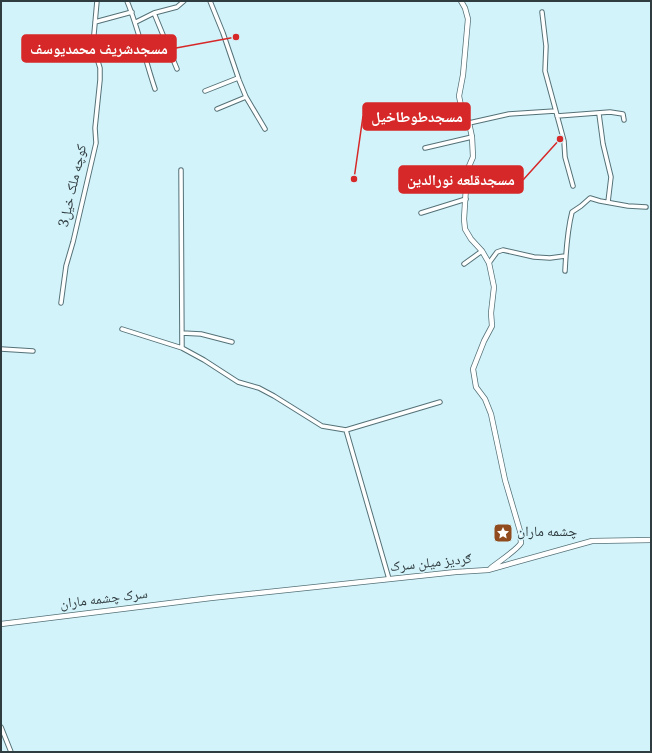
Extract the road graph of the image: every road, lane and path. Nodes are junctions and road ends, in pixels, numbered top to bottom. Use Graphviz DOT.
graph roads {
  1 [pos="97,1"];
  2 [pos="127,1"];
  3 [pos="184,1"];
  4 [pos="210,1"];
  5 [pos="461,1"];
  6 [pos="132,12"];
  7 [pos="542,12"];
  8 [pos="154,13"];
  9 [pos="95,22"];
  10 [pos="136,22"];
  11 [pos="140,38"];
  12 [pos="94,50"];
  13 [pos="177,69"];
  14 [pos="238,78"];
  15 [pos="155,89"];
  16 [pos="205,91"];
  17 [pos="246,97"];
  18 [pos="217,109"];
  19 [pos="555,111"];
  20 [pos="599,114"];
  21 [pos="557,116"];
  22 [pos="624,120"];
  23 [pos="469,123"];
  24 [pos="265,129"];
  25 [pos="472,137"];
  26 [pos="426,148"];
  27 [pos="181,170"];
  28 [pos="573,186"];
  29 [pos="466,199"];
  30 [pos="608,202"];
  31 [pos="646,207"];
  32 [pos="421,213"];
  33 [pos="482,251"];
  34 [pos="565,256"];
  35 [pos="489,263"];
  36 [pos="464,264"];
  37 [pos="566,271"];
  38 [pos="61,303"];
  39 [pos="122,329"];
  40 [pos="182,333"];
  41 [pos="232,342"];
  42 [pos="1,348"];
  43 [pos="182,348"];
  44 [pos="33,351"];
  45 [pos="440,402"];
  46 [pos="346,430"];
  47 [pos="651,539"];
  48 [pos="488,570"];
  49 [pos="389,580"];
  50 [pos="210,598"];
  51 [pos="1,624"];
  52 [pos="1,727"];
  53 [pos="10,752"];
  1 -- 9 [label="street, کوچه ملک خیل3"];
  2 -- 6 [label="street"];
  3 -- 8 [label="street"];
  4 -- 14 [label="street"];
  5 -- 23 [label="street"];
  6 -- 9 [label="street"];
  6 -- 10 [label="street"];
  7 -- 19 [label="street"];
  8 -- 10 [label="street"];
  8 -- 13 [label="street"];
  9 -- 12 [label="street, کوچه ملک خیل3"];
  10 -- 11 [label="street"];
  11 -- 12 [label="street"];
  11 -- 15 [label="street"];
  12 -- 38 [label="street, کوچه ملک خیل3"];
  14 -- 16 [label="street"];
  14 -- 17 [label="street"];
  17 -- 18 [label="street"];
  17 -- 24 [label="street"];
  19 -- 21 [label="street"];
  19 -- 23 [label="street"];
  20 -- 21 [label="street"];
  20 -- 22 [label="street"];
  20 -- 30 [label="street"];
  21 -- 28 [label="street"];
  23 -- 25 [label="street"];
  25 -- 26 [label="street"];
  25 -- 29 [label="street"];
  27 -- 40 [label="street"];
  29 -- 32 [label="street"];
  29 -- 33 [label="street"];
  30 -- 31 [label="street"];
  30 -- 34 [label="street"];
  33 -- 35 [label="street"];
  33 -- 36 [label="street"];
  34 -- 35 [label="street"];
  34 -- 37 [label="street"];
  35 -- 48 [label="street"];
  39 -- 43 [label="street"];
  40 -- 41 [label="street"];
  40 -- 43 [label="street"];
  42 -- 44 [label="street"];
  43 -- 46 [label="street"];
  45 -- 46 [label="street"];
  46 -- 49 [label="street"];
  47 -- 48 [label="street, ګردیز میلن سرک"];
  48 -- 49 [label="street, ګردیز میلن سرک"];
  49 -- 50 [label="street, ګردیز میلن سرک"];
  50 -- 51 [label="street, سرک چشمه ماران"];
  52 -- 53 [label="street"];
}
